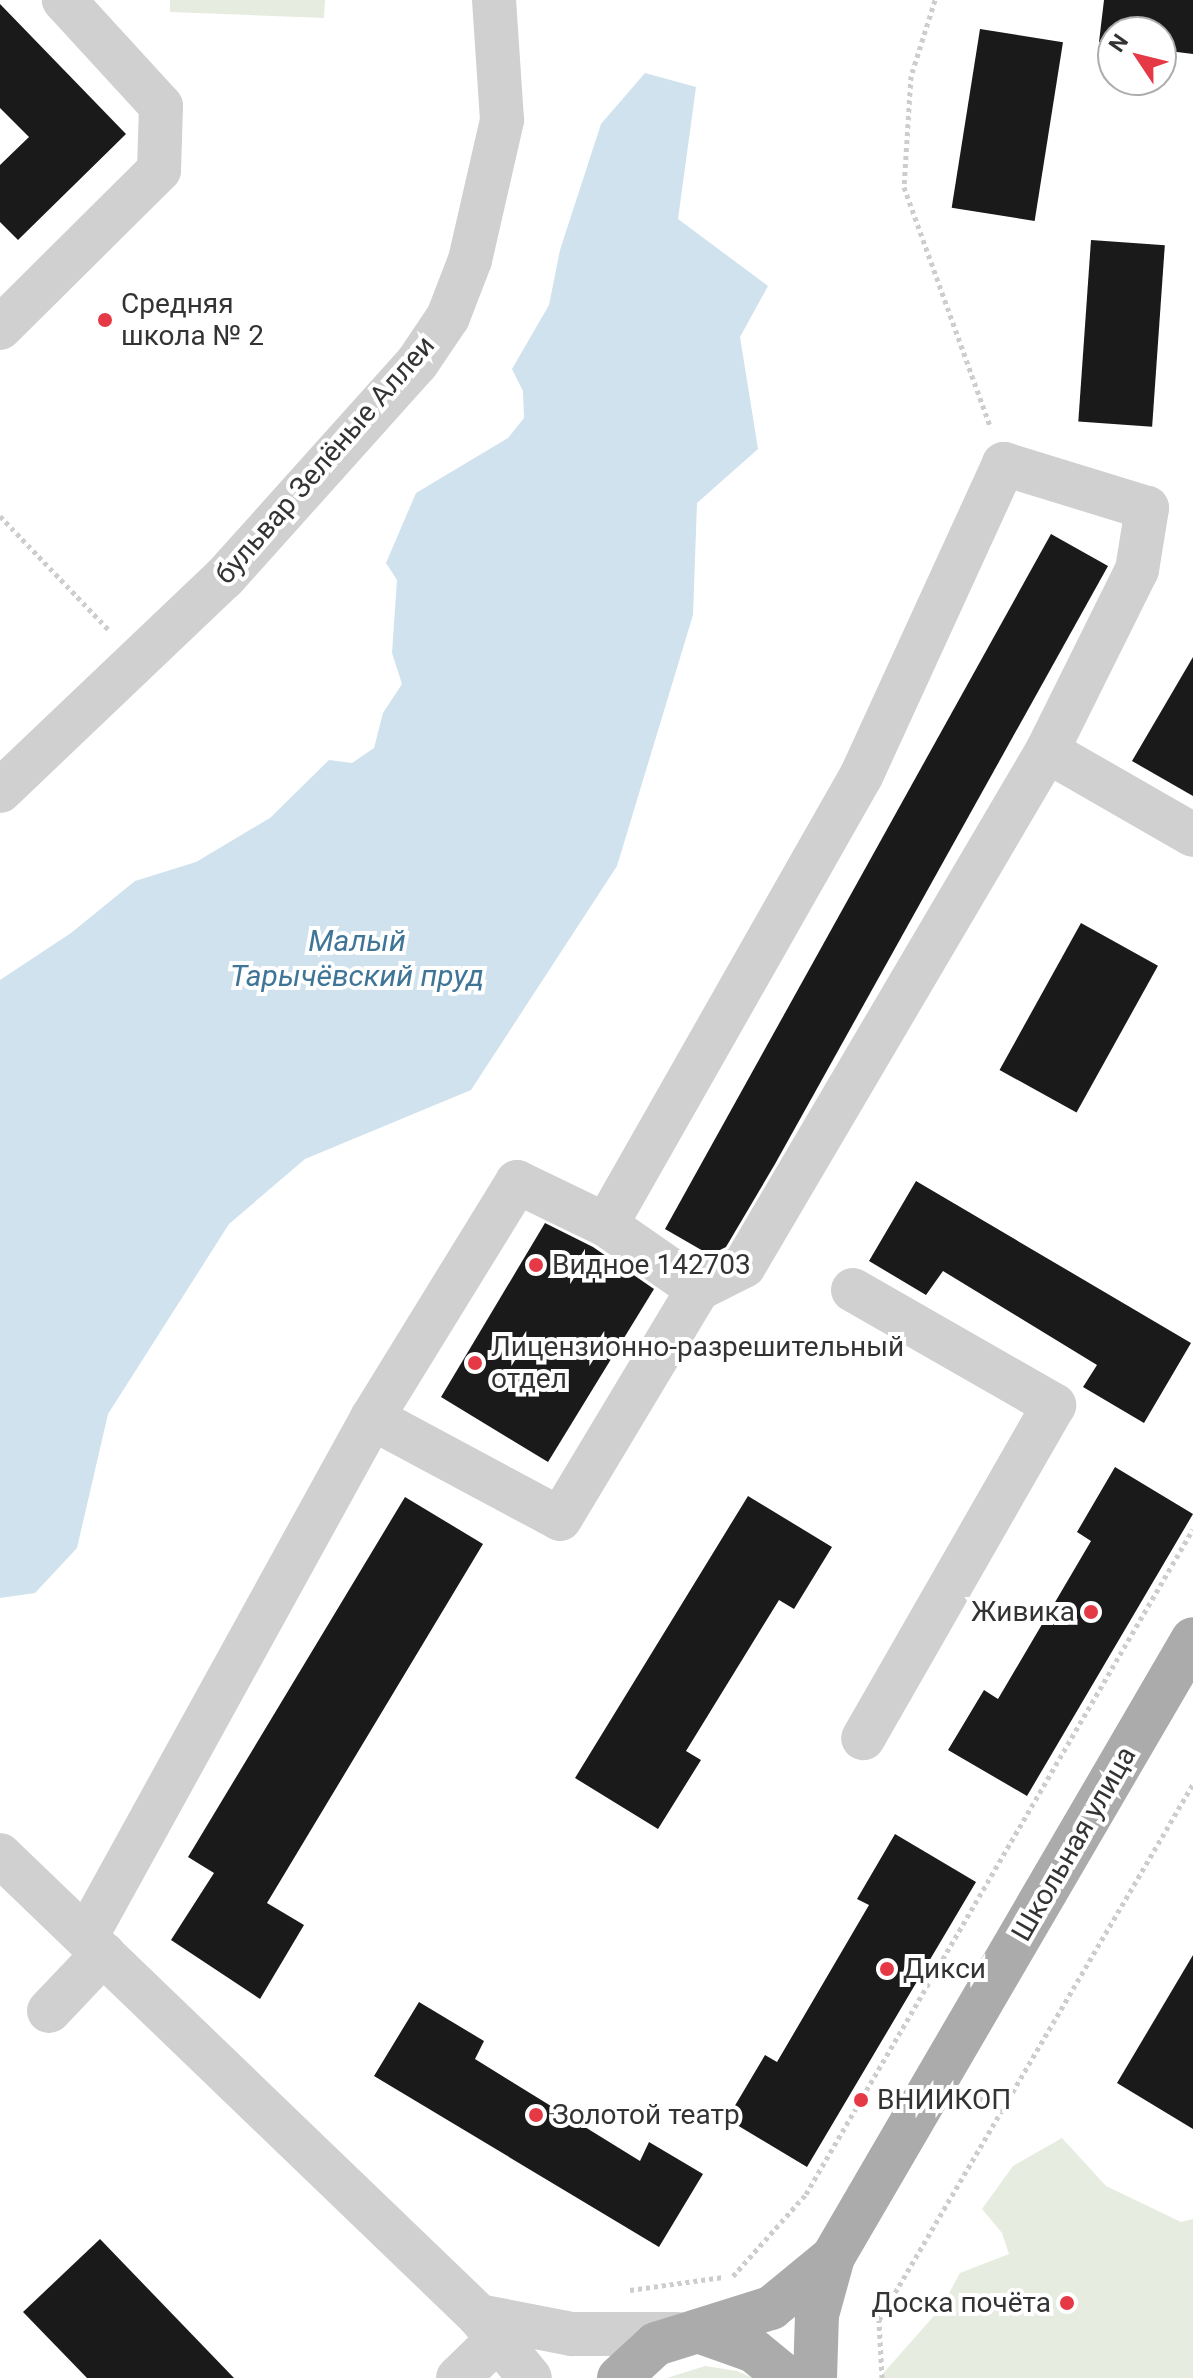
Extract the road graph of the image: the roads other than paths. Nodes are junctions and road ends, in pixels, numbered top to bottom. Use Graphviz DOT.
graph roads {
  1 [pos="64,0"];
  2 [pos="494,0"];
  3 [pos="5,313"];
  4 [pos="1047,751"];
  5 [pos="0,791"];
  6 [pos="1193,835"];
  7 [pos="606,1225"];
  8 [pos="698,1289"];
  9 [pos="853,1290"];
  10 [pos="372,1418"];
  11 [pos="1186,1665"];
  12 [pos="863,1738"];
  13 [pos="0,1855"];
  14 [pos="95,1945"];
  15 [pos="49,2011"];
  16 [pos="833,2257"];
  17 [pos="488,2327"];
  18 [pos="688,2332"];
  19 [pos="458,2378"];
  20 [pos="530,2378"];
  21 [pos="619,2378"];
  22 [pos="787,2378"];
  23 [pos="815,2378"];
  1 -- 3 [label="street"];
  2 -- 5 [label="street, бульвар Зелёные Аллеи"];
  4 -- 6 [label="street"];
  4 -- 7 [label="street"];
  4 -- 8 [label="street"];
  7 -- 8 [label="street"];
  7 -- 10 [label="street"];
  8 -- 10 [label="street"];
  9 -- 12 [label="street"];
  10 -- 14 [label="street"];
  11 -- 16 [label="main road, Школьная улица"];
  13 -- 14 [label="street"];
  14 -- 15 [label="street"];
  14 -- 17 [label="street"];
  16 -- 18 [label="main road"];
  16 -- 23 [label="main road"];
  17 -- 18 [label="street"];
  17 -- 19 [label="street"];
  17 -- 20 [label="street"];
  18 -- 21 [label="main road"];
  18 -- 22 [label="main road"];
}
